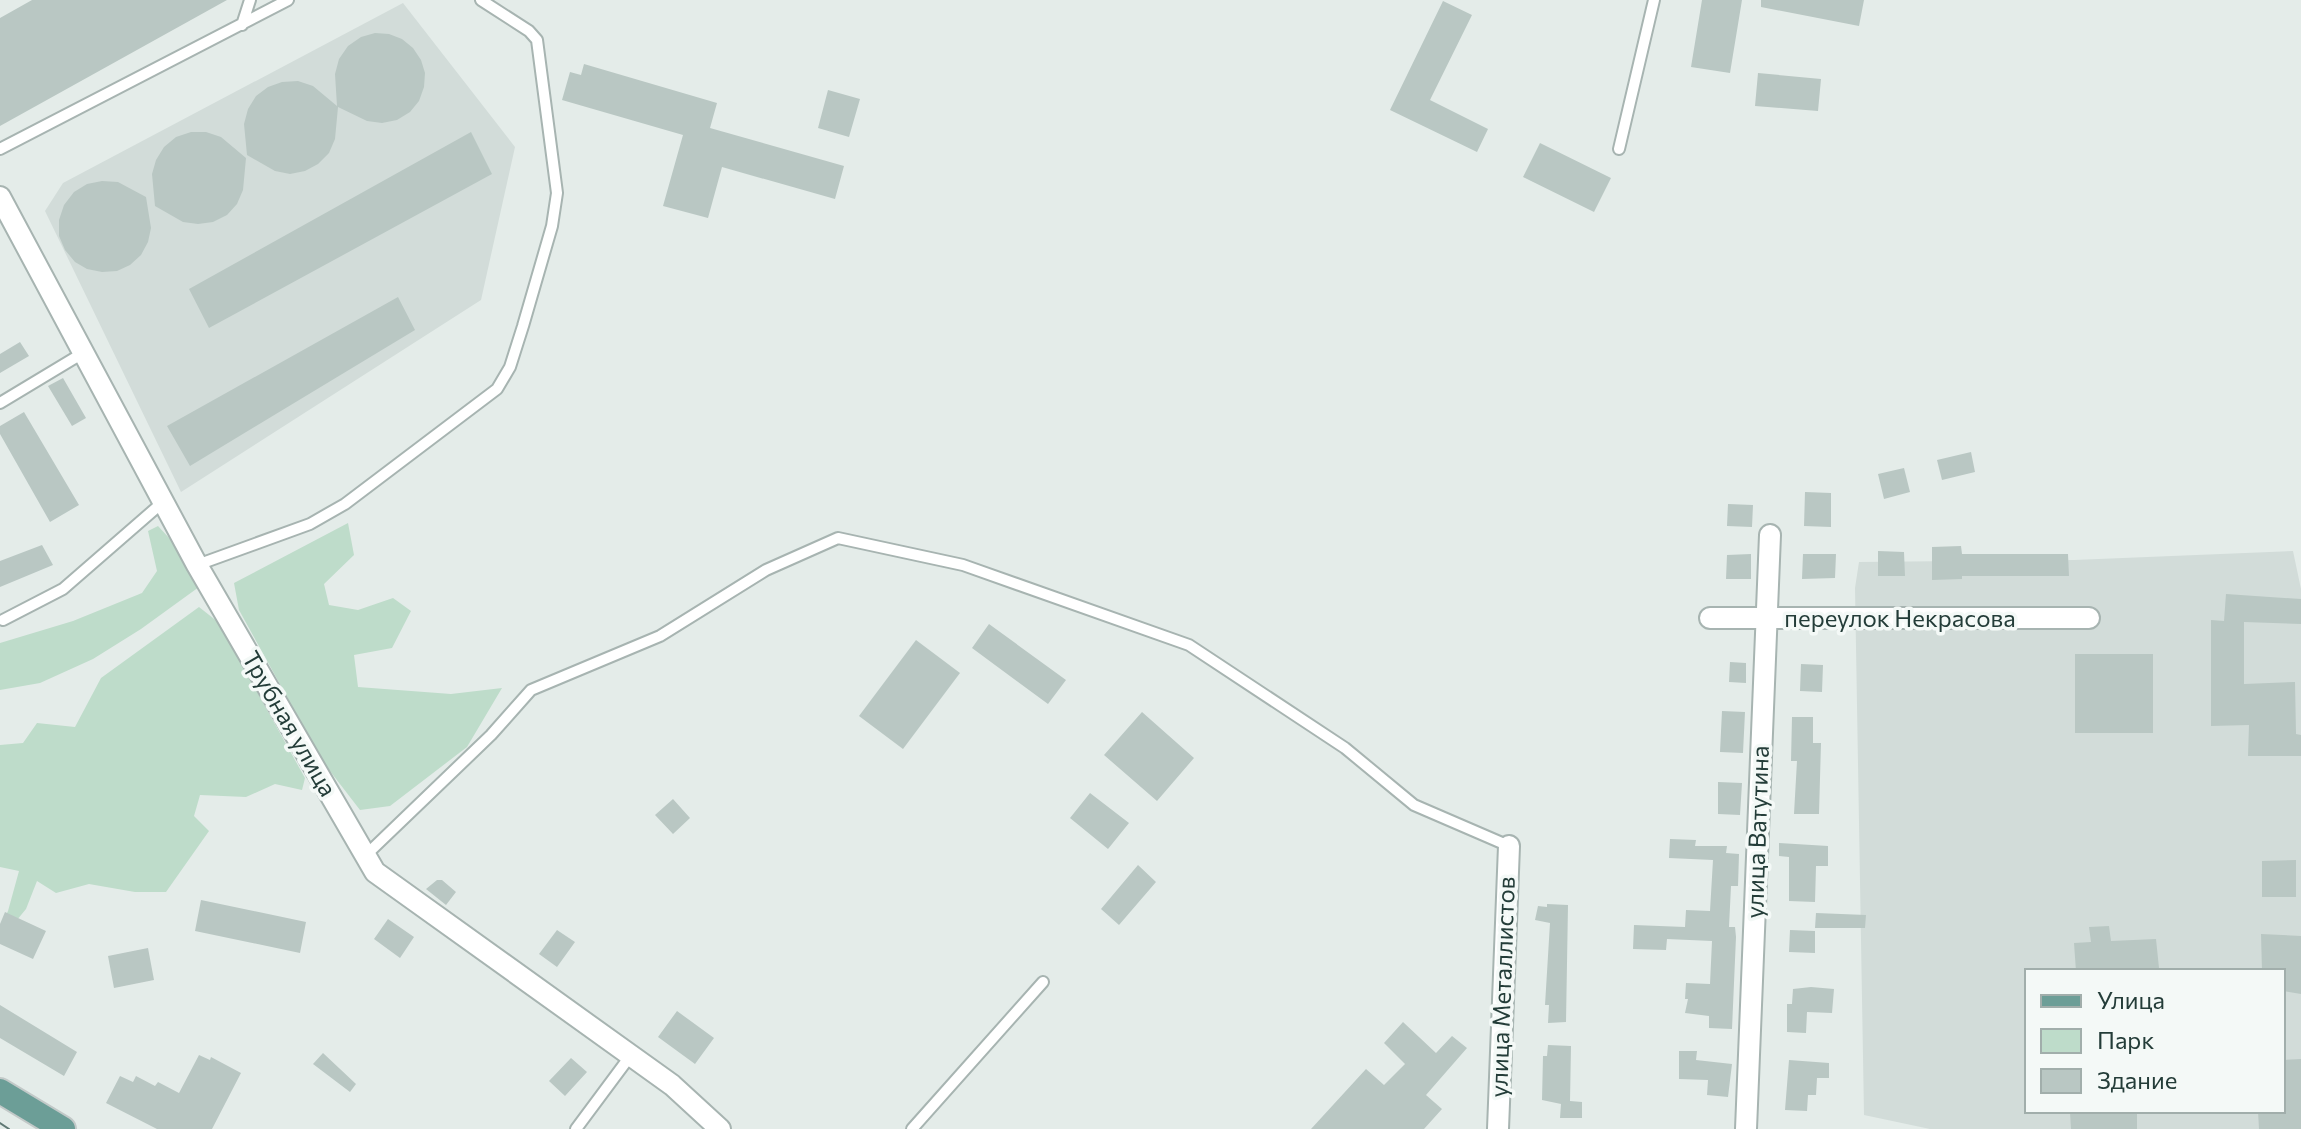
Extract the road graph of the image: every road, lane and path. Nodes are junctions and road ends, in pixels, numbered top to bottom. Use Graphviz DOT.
graph roads {
  1 [pos="250,0"];
  2 [pos="288,0"];
  3 [pos="481,0"];
  4 [pos="1654,0"];
  5 [pos="242,25"];
  6 [pos="0,149"];
  7 [pos="1619,149"];
  8 [pos="0,197"];
  9 [pos="83,353"];
  10 [pos="0,403"];
  11 [pos="163,502"];
  12 [pos="1770,535"];
  13 [pos="197,565"];
  14 [pos="1710,618"];
  15 [pos="2089,618"];
  16 [pos="3,620"];
  17 [pos="1767,620"];
  18 [pos="1509,846"];
  19 [pos="365,856"];
  20 [pos="1043,982"];
  21 [pos="631,1055"];
  22 [pos="0,1091"];
  23 [pos="63,1129"];
  24 [pos="576,1129"];
  25 [pos="720,1129"];
  26 [pos="912,1129"];
  27 [pos="1498,1129"];
  28 [pos="1746,1129"];
  1 -- 5 [label="lane"];
  2 -- 5 [label="lane"];
  3 -- 13 [label="lane"];
  4 -- 7 [label="lane"];
  5 -- 6 [label="lane"];
  8 -- 9 [label="street, Трубная улица"];
  9 -- 10 [label="lane"];
  9 -- 11 [label="street, Трубная улица"];
  11 -- 13 [label="street, Трубная улица"];
  11 -- 16 [label="lane"];
  12 -- 17 [label="street, улица Ватутина"];
  13 -- 19 [label="street, Трубная улица"];
  14 -- 17 [label="street, переулок Некрасова"];
  15 -- 17 [label="street, переулок Некрасова"];
  17 -- 28 [label="street, улица Ватутина"];
  18 -- 19 [label="lane"];
  18 -- 27 [label="street, улица Металлистов"];
  19 -- 21 [label="street, Трубная улица"];
  20 -- 26 [label="lane"];
  21 -- 24 [label="lane"];
  21 -- 25 [label="street, Трубная улица"];
  22 -- 23 [label="main road"];
}
